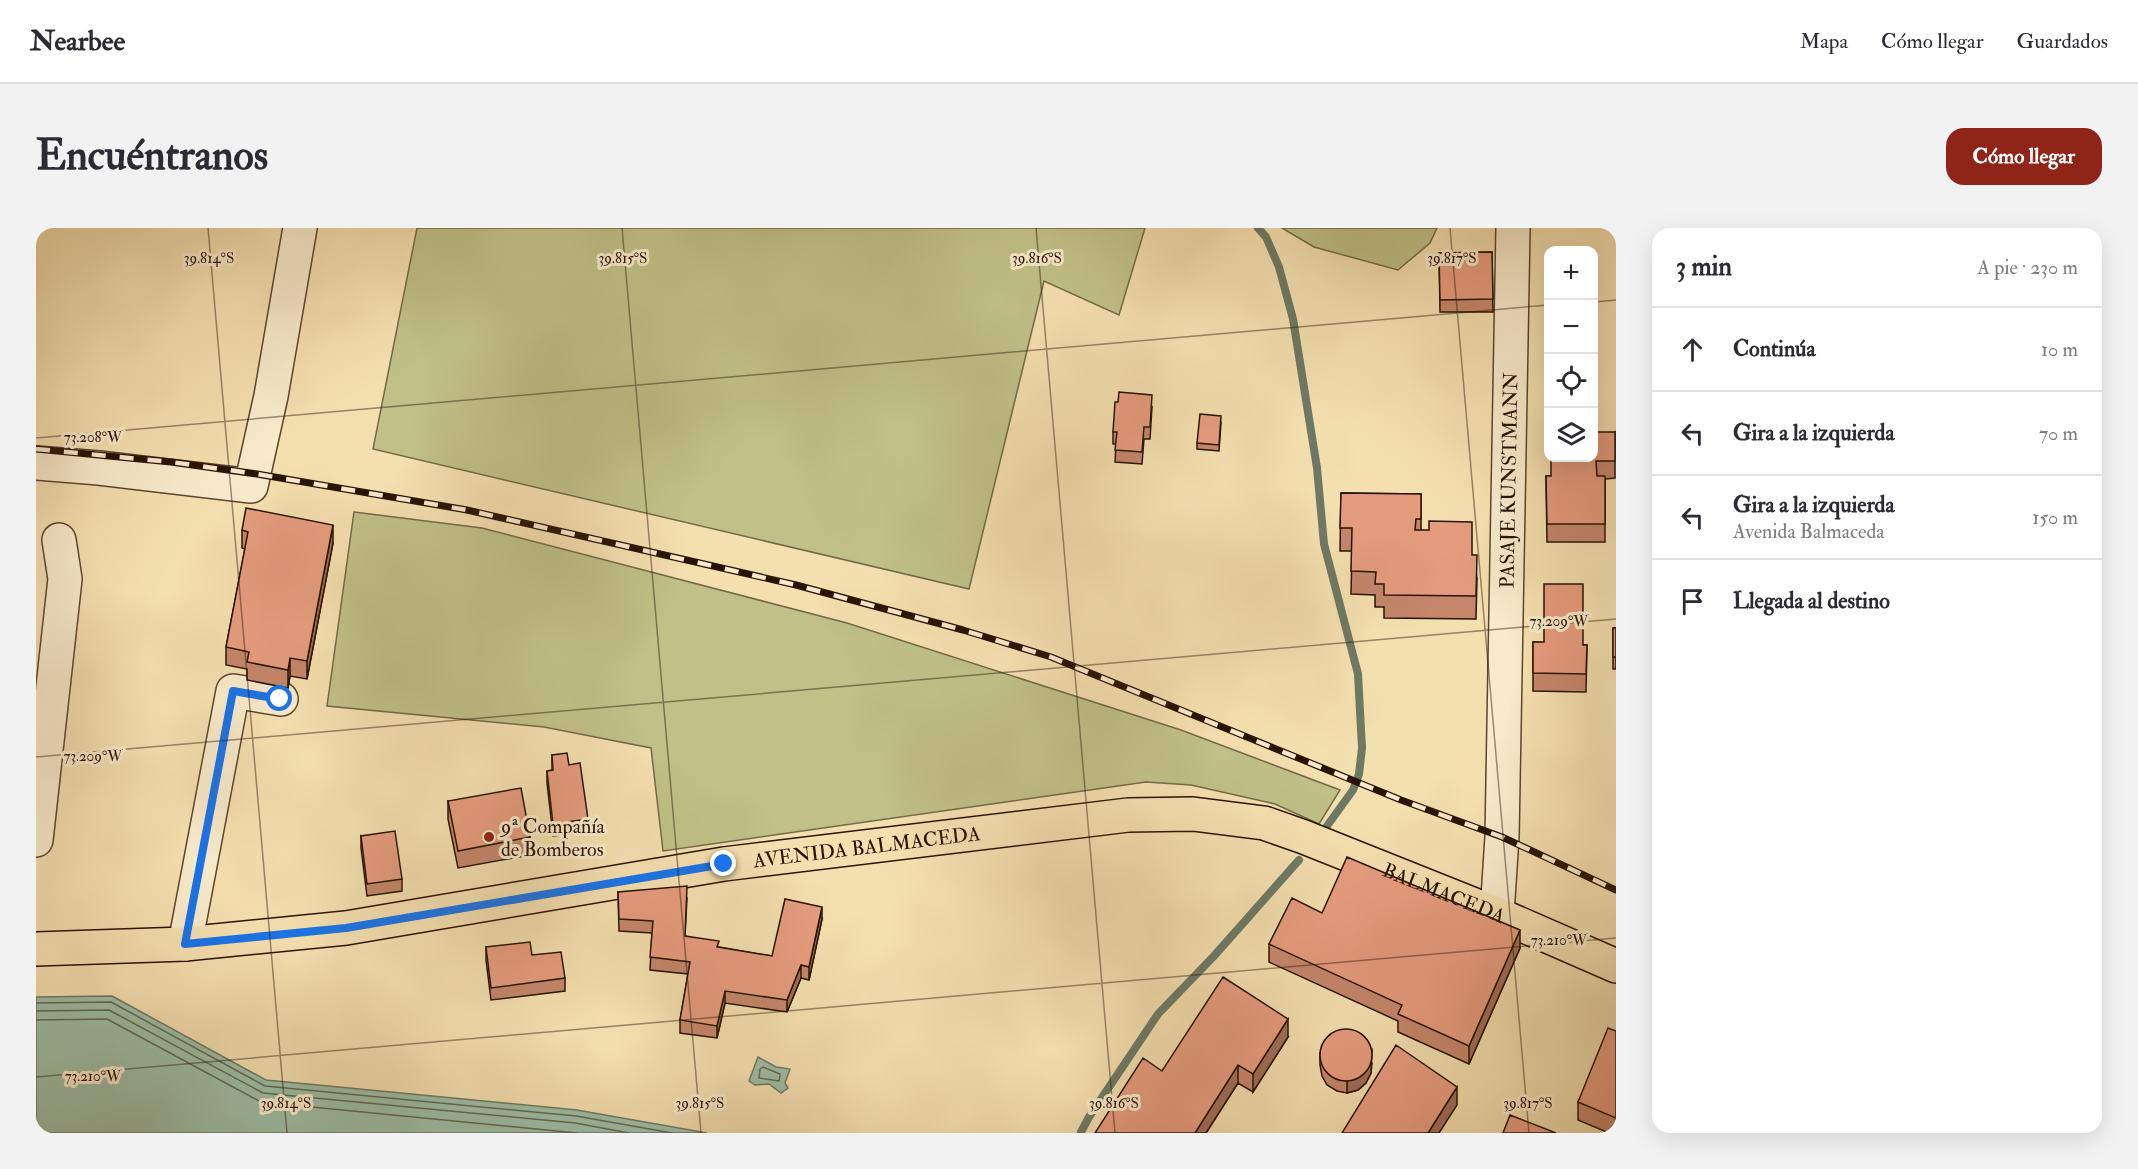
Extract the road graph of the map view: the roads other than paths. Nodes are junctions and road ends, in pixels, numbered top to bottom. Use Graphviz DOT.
graph roads {
  1 [pos="300,228"];
  2 [pos="1514,228"];
  3 [pos="36,463"];
  4 [pos="59,540"];
  5 [pos="280,699"];
  6 [pos="1304,837"];
  7 [pos="36,840"];
  8 [pos="1497,914"];
  9 [pos="185,944"];
  10 [pos="36,949"];
  11 [pos="1616,966"];
  1 -- 3 [label="street"];
  2 -- 8 [label="street, PASAJE KUNSTMANN"];
  4 -- 7 [label="street"];
  5 -- 9 [label="street"];
  6 -- 8 [label="main road, BALMACEDA"];
  6 -- 9 [label="main road, AVENIDA BALMACEDA"];
  8 -- 11 [label="main road, BALMACEDA"];
  9 -- 10 [label="main road, AVENIDA BALMACEDA"];
}
